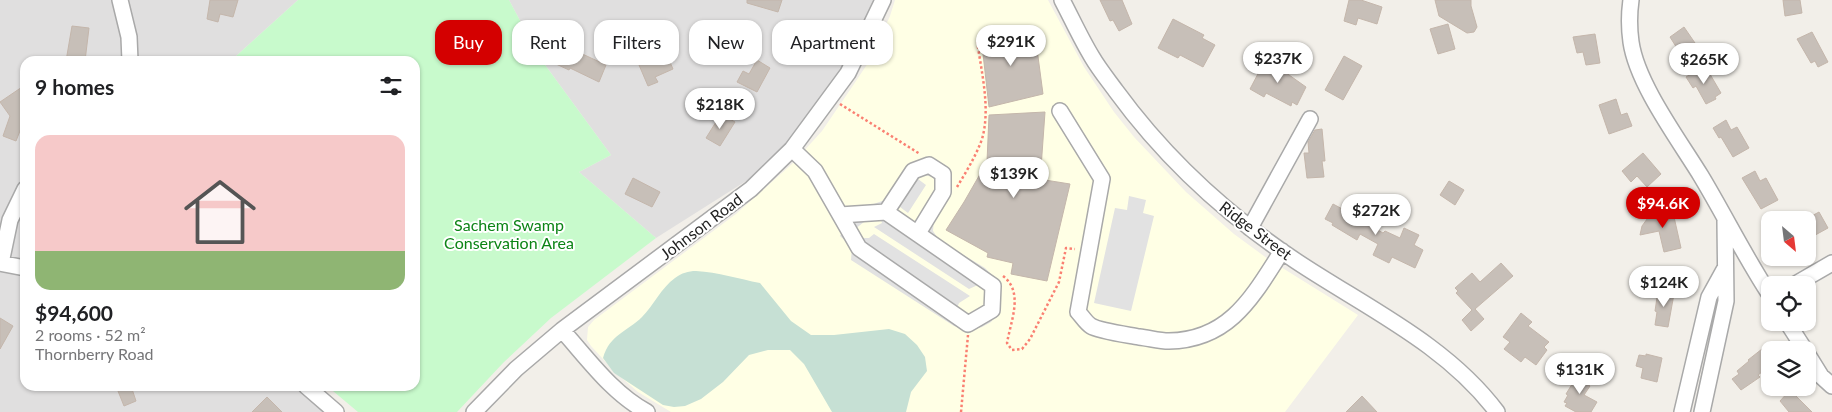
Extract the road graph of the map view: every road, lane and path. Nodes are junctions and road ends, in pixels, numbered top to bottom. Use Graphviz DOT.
graph roads {
  1 [pos="120,0"];
  2 [pos="884,0"];
  3 [pos="1062,0"];
  4 [pos="1630,0"];
  5 [pos="977,40"];
  6 [pos="130,56"];
  7 [pos="830,98"];
  8 [pos="1060,112"];
  9 [pos="1310,119"];
  10 [pos="792,149"];
  11 [pos="924,156"];
  12 [pos="956,172"];
  13 [pos="964,176"];
  14 [pos="955,191"];
  15 [pos="20,199"];
  16 [pos="886,212"];
  17 [pos="840,216"];
  18 [pos="1724,219"];
  19 [pos="1250,228"];
  20 [pos="918,233"];
  21 [pos="1089,251"];
  22 [pos="1282,251"];
  23 [pos="1,263"];
  24 [pos="1832,263"];
  25 [pos="20,267"];
  26 [pos="1725,267"];
  27 [pos="999,273"];
  28 [pos="1810,276"];
  29 [pos="1761,281"];
  30 [pos="968,324"];
  31 [pos="562,330"];
  32 [pos="1816,368"];
  33 [pos="1832,386"];
  34 [pos="312,391"];
  35 [pos="336,412"];
  36 [pos="474,412"];
  37 [pos="646,412"];
  38 [pos="961,412"];
  39 [pos="1497,412"];
  40 [pos="1682,412"];
  41 [pos="1702,412"];
  1 -- 6 [label="street"];
  2 -- 7 [label="street, Johnson Road"];
  3 -- 19 [label="street, Ridge Street"];
  4 -- 18 [label="street"];
  5 -- 13 [label="path"];
  7 -- 10 [label="street, Johnson Road"];
  7 -- 11 [label="path"];
  8 -- 21 [label="street"];
  9 -- 19 [label="street"];
  10 -- 17 [label="street"];
  10 -- 31 [label="street, Johnson Road"];
  12 -- 13 [label="path"];
  13 -- 14 [label="path"];
  15 -- 23 [label="street"];
  16 -- 17 [label="street"];
  16 -- 20 [label="street"];
  16 -- 20 [label="street"];
  17 -- 30 [label="street"];
  18 -- 26 [label="street"];
  18 -- 29 [label="street"];
  19 -- 22 [label="street, Ridge Street"];
  20 -- 30 [label="street"];
  21 -- 22 [label="street"];
  21 -- 27 [label="path"];
  22 -- 39 [label="street, Ridge Street"];
  23 -- 25 [label="street"];
  24 -- 28 [label="street"];
  26 -- 40 [label="street"];
  26 -- 41 [label="street"];
  30 -- 38 [label="path"];
  31 -- 36 [label="street, Johnson Road"];
  31 -- 37 [label="street"];
  32 -- 33 [label="street"];
  34 -- 35 [label="street"];
}
